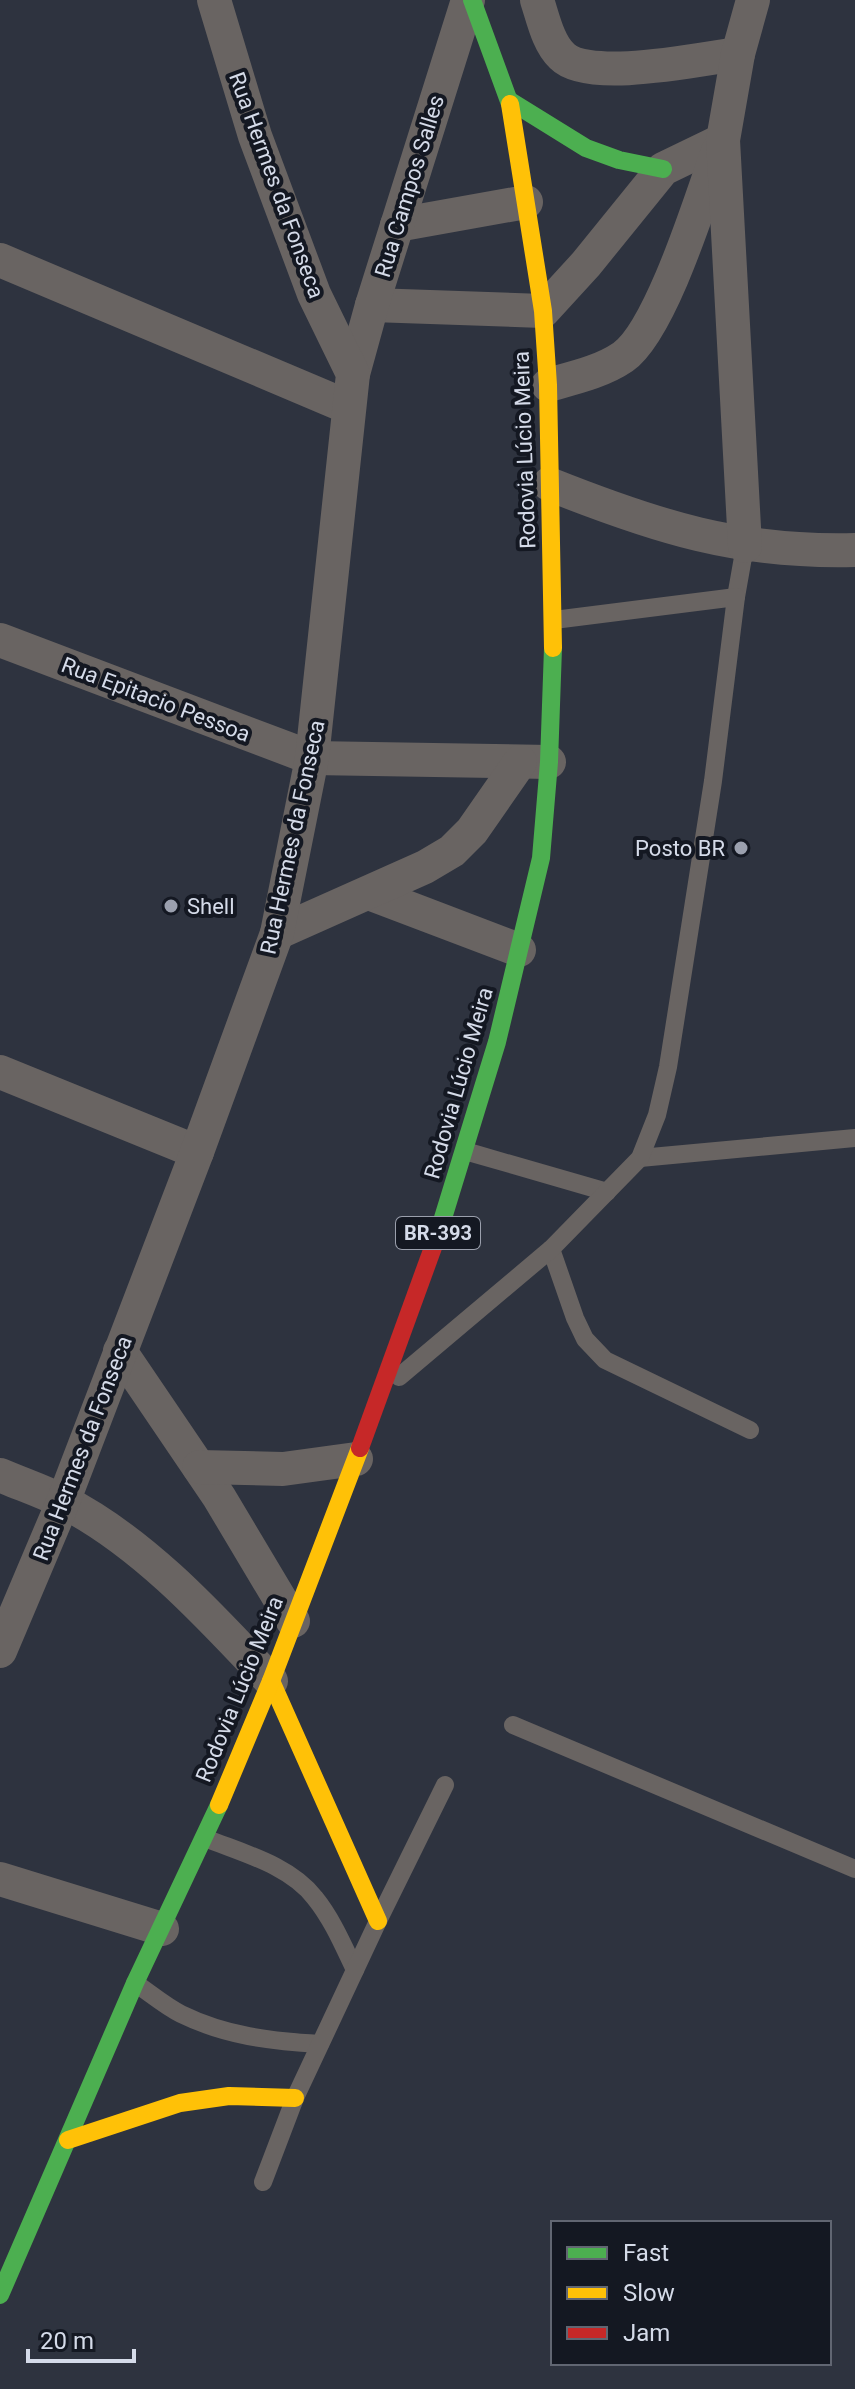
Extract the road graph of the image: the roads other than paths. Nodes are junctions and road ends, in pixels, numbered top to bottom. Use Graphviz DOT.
graph roads {
  1 [pos="214,0"];
  2 [pos="470,0"];
  3 [pos="537,0"];
  4 [pos="754,2"];
  5 [pos="738,54"];
  6 [pos="510,101"];
  7 [pos="723,140"];
  8 [pos="663,169"];
  9 [pos="526,202"];
  10 [pos="397,225"];
  11 [pos="0,260"];
  12 [pos="372,305"];
  13 [pos="543,311"];
  14 [pos="353,374"];
  15 [pos="548,385"];
  16 [pos="348,407"];
  17 [pos="549,484"];
  18 [pos="745,546"];
  19 [pos="855,550"];
  20 [pos="736,597"];
  21 [pos="554,620"];
  22 [pos="0,640"];
  23 [pos="312,758"];
  24 [pos="534,762"];
  25 [pos="369,893"];
  26 [pos="277,933"];
  27 [pos="519,950"];
  28 [pos="0,1072"];
  29 [pos="855,1138"];
  30 [pos="465,1151"];
  31 [pos="197,1152"];
  32 [pos="640,1158"];
  33 [pos="607,1192"];
  34 [pos="551,1249"];
  35 [pos="120,1351"];
  36 [pos="382,1391"];
  37 [pos="750,1430"];
  38 [pos="356,1459"];
  39 [pos="199,1467"];
  40 [pos="0,1475"];
  41 [pos="63,1502"];
  42 [pos="293,1621"];
  43 [pos="0,1651"];
  44 [pos="271,1681"];
  45 [pos="513,1725"];
  46 [pos="445,1785"];
  47 [pos="205,1838"];
  48 [pos="855,1869"];
  49 [pos="0,1879"];
  50 [pos="378,1921"];
  51 [pos="162,1929"];
  52 [pos="355,1970"];
  53 [pos="135,1983"];
  54 [pos="320,2044"];
  55 [pos="295,2098"];
  56 [pos="68,2140"];
  57 [pos="263,2182"];
  58 [pos="0,2295"];
  1 -- 14 [label="street, Rua Hermes da Fonseca"];
  2 -- 6 [label="highway, Rodovia Lúcio Meira / BR-393"];
  2 -- 10 [label="street, Rua Campos Salles"];
  3 -- 5 [label="street"];
  4 -- 5 [label="street"];
  5 -- 7 [label="street"];
  6 -- 8 [label="highway"];
  6 -- 9 [label="highway, Rodovia Lúcio Meira / BR-393"];
  7 -- 8 [label="street"];
  7 -- 15 [label="street"];
  7 -- 18 [label="street"];
  8 -- 13 [label="street"];
  9 -- 10 [label="street"];
  9 -- 13 [label="highway, Rodovia Lúcio Meira / BR-393"];
  10 -- 12 [label="street, Rua Campos Salles"];
  11 -- 16 [label="street"];
  12 -- 13 [label="street"];
  12 -- 14 [label="street, Rua Campos Salles"];
  13 -- 15 [label="highway, Rodovia Lúcio Meira / BR-393"];
  14 -- 16 [label="street, Rua Hermes da Fonseca"];
  15 -- 17 [label="highway, Rodovia Lúcio Meira / BR-393"];
  16 -- 23 [label="street, Rua Hermes da Fonseca"];
  17 -- 18 [label="street"];
  17 -- 21 [label="highway, Rodovia Lúcio Meira / BR-393"];
  18 -- 19 [label="street"];
  18 -- 20 [label="lane"];
  20 -- 21 [label="lane"];
  20 -- 32 [label="lane"];
  21 -- 24 [label="highway, Rodovia Lúcio Meira / BR-393"];
  22 -- 23 [label="street, Rua Epitacio Pessoa"];
  23 -- 24 [label="street, Rua Epitacio Pessoa"];
  23 -- 26 [label="street, Rua Hermes da Fonseca"];
  24 -- 25 [label="street"];
  24 -- 27 [label="highway, Rodovia Lúcio Meira / BR-393"];
  25 -- 26 [label="street"];
  25 -- 27 [label="street"];
  26 -- 31 [label="street, Rua Hermes da Fonseca"];
  27 -- 30 [label="highway, Rodovia Lúcio Meira / BR-393"];
  28 -- 31 [label="street"];
  29 -- 32 [label="lane"];
  30 -- 33 [label="lane"];
  30 -- 36 [label="highway, Rodovia Lúcio Meira / BR-393"];
  31 -- 35 [label="street, Rua Hermes da Fonseca"];
  32 -- 33 [label="lane"];
  33 -- 34 [label="lane"];
  34 -- 36 [label="lane"];
  34 -- 37 [label="lane"];
  35 -- 39 [label="street"];
  35 -- 41 [label="street, Rua Hermes da Fonseca"];
  36 -- 38 [label="highway, Rodovia Lúcio Meira / BR-393"];
  38 -- 39 [label="street"];
  38 -- 42 [label="highway, Rodovia Lúcio Meira / BR-393"];
  39 -- 42 [label="street"];
  40 -- 41 [label="street"];
  41 -- 43 [label="street, Rua Hermes da Fonseca"];
  41 -- 44 [label="street"];
  42 -- 44 [label="highway, Rodovia Lúcio Meira / BR-393"];
  44 -- 47 [label="highway, Rodovia Lúcio Meira / BR-393"];
  44 -- 50 [label="highway"];
  45 -- 48 [label="lane"];
  46 -- 50 [label="lane"];
  47 -- 51 [label="highway, Rodovia Lúcio Meira / BR-393"];
  47 -- 52 [label="lane"];
  49 -- 51 [label="street"];
  50 -- 52 [label="lane"];
  51 -- 53 [label="highway, Rodovia Lúcio Meira / BR-393"];
  52 -- 54 [label="lane"];
  53 -- 54 [label="lane"];
  53 -- 56 [label="highway, Rodovia Lúcio Meira / BR-393"];
  54 -- 55 [label="lane"];
  55 -- 56 [label="highway"];
  55 -- 57 [label="lane"];
  56 -- 58 [label="highway, Rodovia Lúcio Meira / BR-393"];
}
